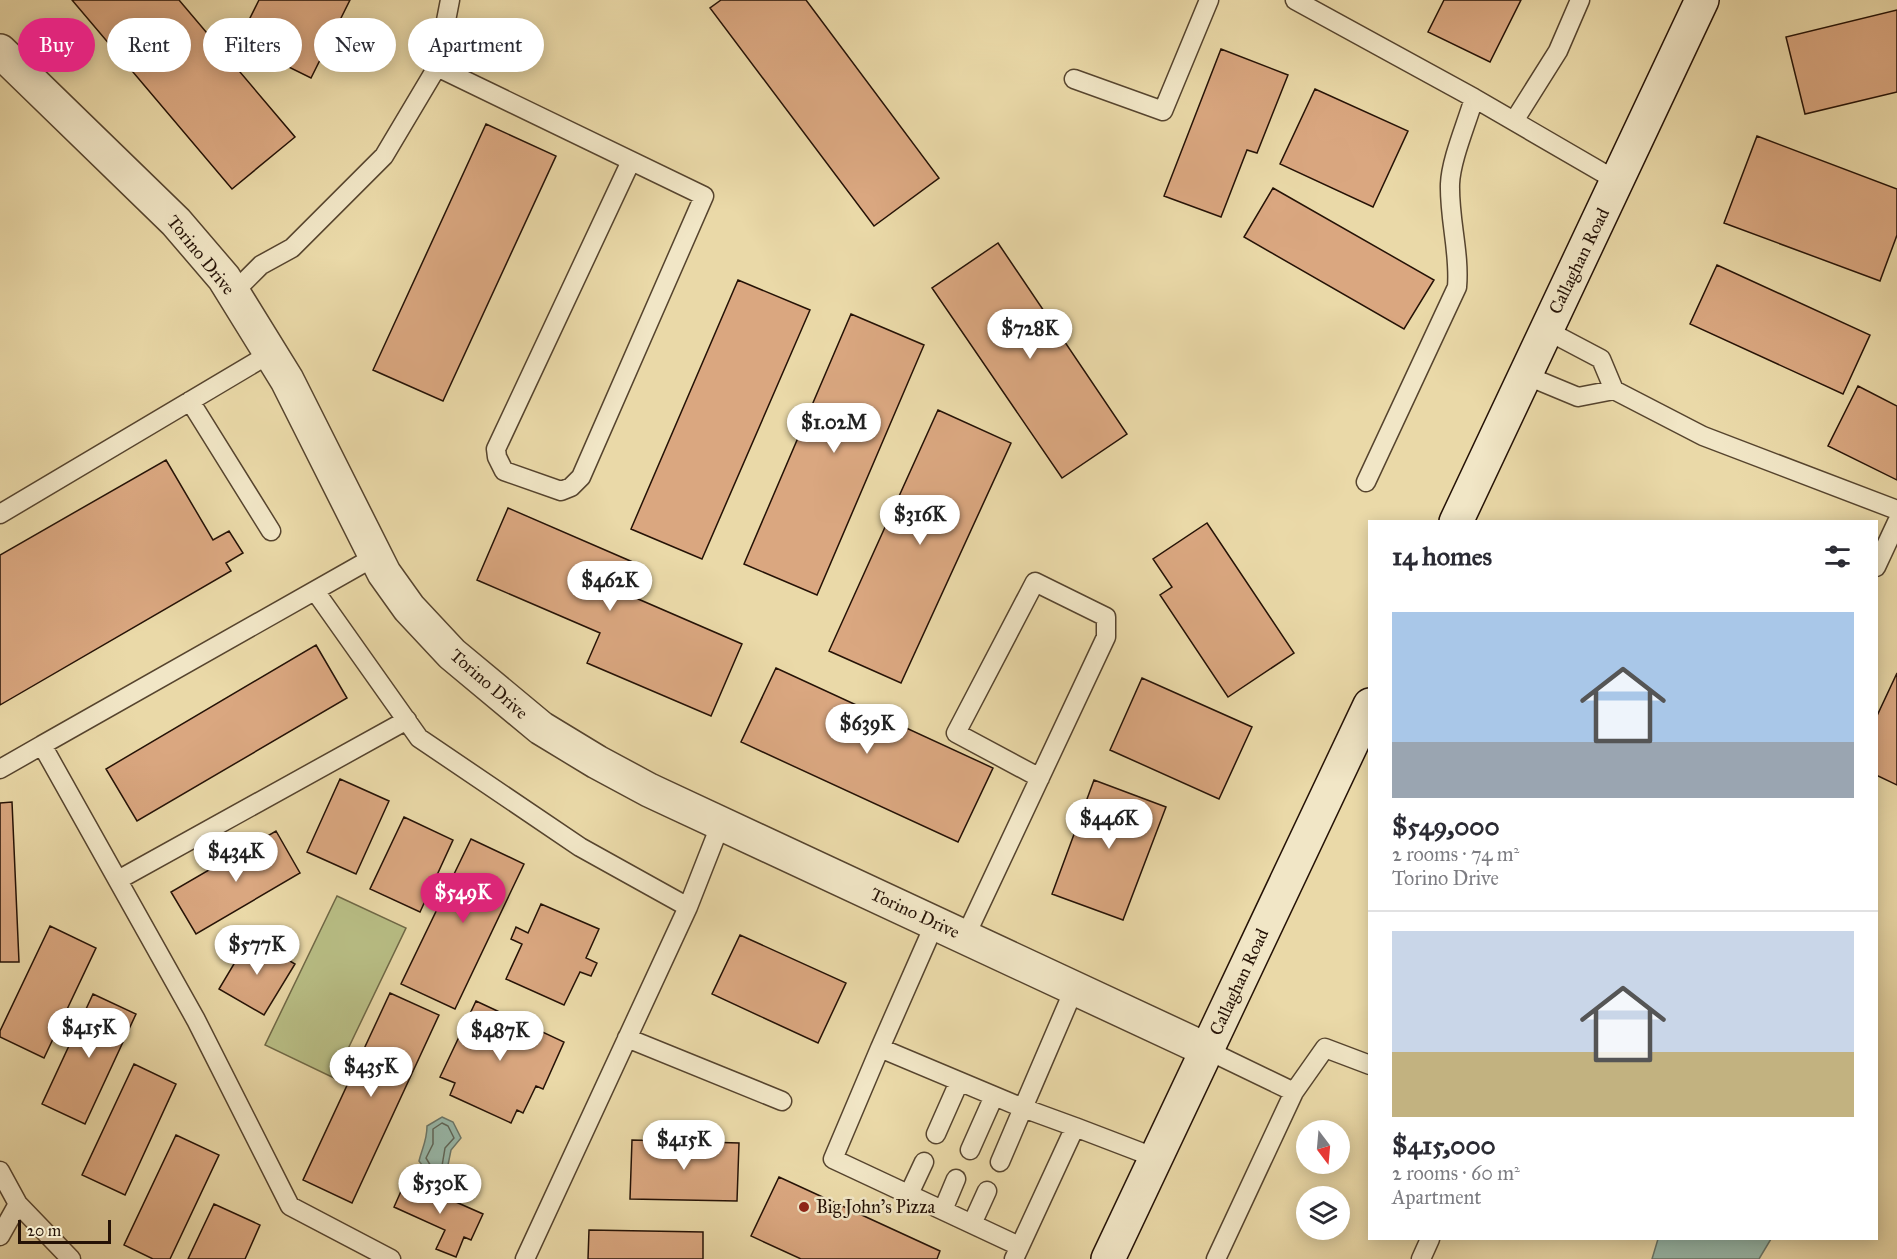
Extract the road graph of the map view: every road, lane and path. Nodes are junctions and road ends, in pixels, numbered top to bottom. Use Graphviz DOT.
graph roads {
  1 [pos="450,0"];
  2 [pos="1209,0"];
  3 [pos="1295,0"];
  4 [pos="1580,0"];
  5 [pos="1702,0"];
  6 [pos="447,18"];
  7 [pos="0,51"];
  8 [pos="435,72"];
  9 [pos="445,72"];
  10 [pos="1074,79"];
  11 [pos="1474,98"];
  12 [pos="1514,121"];
  13 [pos="631,161"];
  14 [pos="1617,181"];
  15 [pos="233,293"];
  16 [pos="1546,330"];
  17 [pos="271,353"];
  18 [pos="1526,375"];
  19 [pos="1614,390"];
  20 [pos="189,401"];
  21 [pos="1366,482"];
  22 [pos="1897,510"];
  23 [pos="0,514"];
  24 [pos="1457,520"];
  25 [pos="1897,522"];
  26 [pos="271,531"];
  27 [pos="376,556"];
  28 [pos="1878,563"];
  29 [pos="315,591"];
  30 [pos="1368,709"];
  31 [pos="406,720"];
  32 [pos="42,745"];
  33 [pos="0,769"];
  34 [pos="1040,778"];
  35 [pos="721,823"];
  36 [pos="118,880"];
  37 [pos="688,907"];
  38 [pos="935,923"];
  39 [pos="965,937"];
  40 [pos="1075,987"];
  41 [pos="627,1038"];
  42 [pos="880,1048"];
  43 [pos="1207,1050"];
  44 [pos="1368,1064"];
  45 [pos="959,1082"];
  46 [pos="1294,1092"];
  47 [pos="994,1096"];
  48 [pos="782,1101"];
  49 [pos="1023,1108"];
  50 [pos="1075,1127"];
  51 [pos="936,1134"];
  52 [pos="970,1150"];
  53 [pos="1156,1158"];
  54 [pos="924,1162"];
  55 [pos="1000,1162"];
  56 [pos="0,1172"];
  57 [pos="956,1179"];
  58 [pos="987,1191"];
  59 [pos="909,1194"];
  60 [pos="18,1204"];
  61 [pos="943,1210"];
  62 [pos="972,1224"];
  63 [pos="0,1236"];
  64 [pos="1430,1240"];
  65 [pos="1017,1252"];
  66 [pos="71,1259"];
  67 [pos="391,1259"];
  68 [pos="525,1259"];
  69 [pos="1107,1259"];
  70 [pos="1216,1259"];
  71 [pos="1421,1259"];
  1 -- 6 [label="lane"];
  2 -- 10 [label="lane"];
  3 -- 11 [label="lane"];
  4 -- 12 [label="lane"];
  5 -- 14 [label="street, Callaghan Road"];
  7 -- 15 [label="street, Torino Drive"];
  8 -- 15 [label="lane"];
  9 -- 13 [label="lane"];
  11 -- 12 [label="lane"];
  11 -- 21 [label="lane"];
  12 -- 14 [label="lane"];
  13 -- 13 [label="lane"];
  14 -- 16 [label="street, Callaghan Road"];
  15 -- 17 [label="street, Torino Drive"];
  16 -- 18 [label="street, Callaghan Road"];
  16 -- 19 [label="lane"];
  17 -- 20 [label="lane"];
  17 -- 27 [label="street, Torino Drive"];
  18 -- 19 [label="lane"];
  18 -- 24 [label="street, Callaghan Road"];
  19 -- 22 [label="lane"];
  20 -- 23 [label="lane"];
  20 -- 26 [label="lane"];
  25 -- 28 [label="lane"];
  27 -- 29 [label="lane"];
  27 -- 35 [label="street, Torino Drive"];
  29 -- 31 [label="lane"];
  29 -- 32 [label="lane"];
  30 -- 43 [label="street, Callaghan Road"];
  31 -- 36 [label="lane"];
  31 -- 37 [label="lane"];
  32 -- 33 [label="lane"];
  32 -- 36 [label="lane"];
  34 -- 34 [label="lane"];
  34 -- 39 [label="lane"];
  35 -- 37 [label="lane"];
  35 -- 38 [label="street, Torino Drive"];
  36 -- 67 [label="lane"];
  37 -- 41 [label="lane"];
  38 -- 39 [label="street, Torino Drive"];
  38 -- 42 [label="lane"];
  39 -- 40 [label="street, Torino Drive"];
  40 -- 43 [label="street, Torino Drive"];
  40 -- 49 [label="lane"];
  41 -- 48 [label="lane"];
  41 -- 68 [label="lane"];
  42 -- 45 [label="lane"];
  42 -- 59 [label="lane"];
  43 -- 46 [label="lane"];
  43 -- 53 [label="street, Callaghan Road"];
  44 -- 46 [label="lane"];
  45 -- 47 [label="lane"];
  45 -- 51 [label="lane"];
  46 -- 70 [label="lane"];
  47 -- 49 [label="lane"];
  47 -- 52 [label="lane"];
  49 -- 50 [label="lane"];
  49 -- 55 [label="lane"];
  50 -- 53 [label="lane"];
  50 -- 65 [label="lane"];
  53 -- 69 [label="street, Callaghan Road"];
  54 -- 59 [label="lane"];
  56 -- 60 [label="lane"];
  57 -- 61 [label="lane"];
  58 -- 62 [label="lane"];
  59 -- 61 [label="lane"];
  60 -- 63 [label="lane"];
  60 -- 66 [label="lane"];
  61 -- 62 [label="lane"];
  62 -- 65 [label="lane"];
  64 -- 71 [label="lane"];
}
